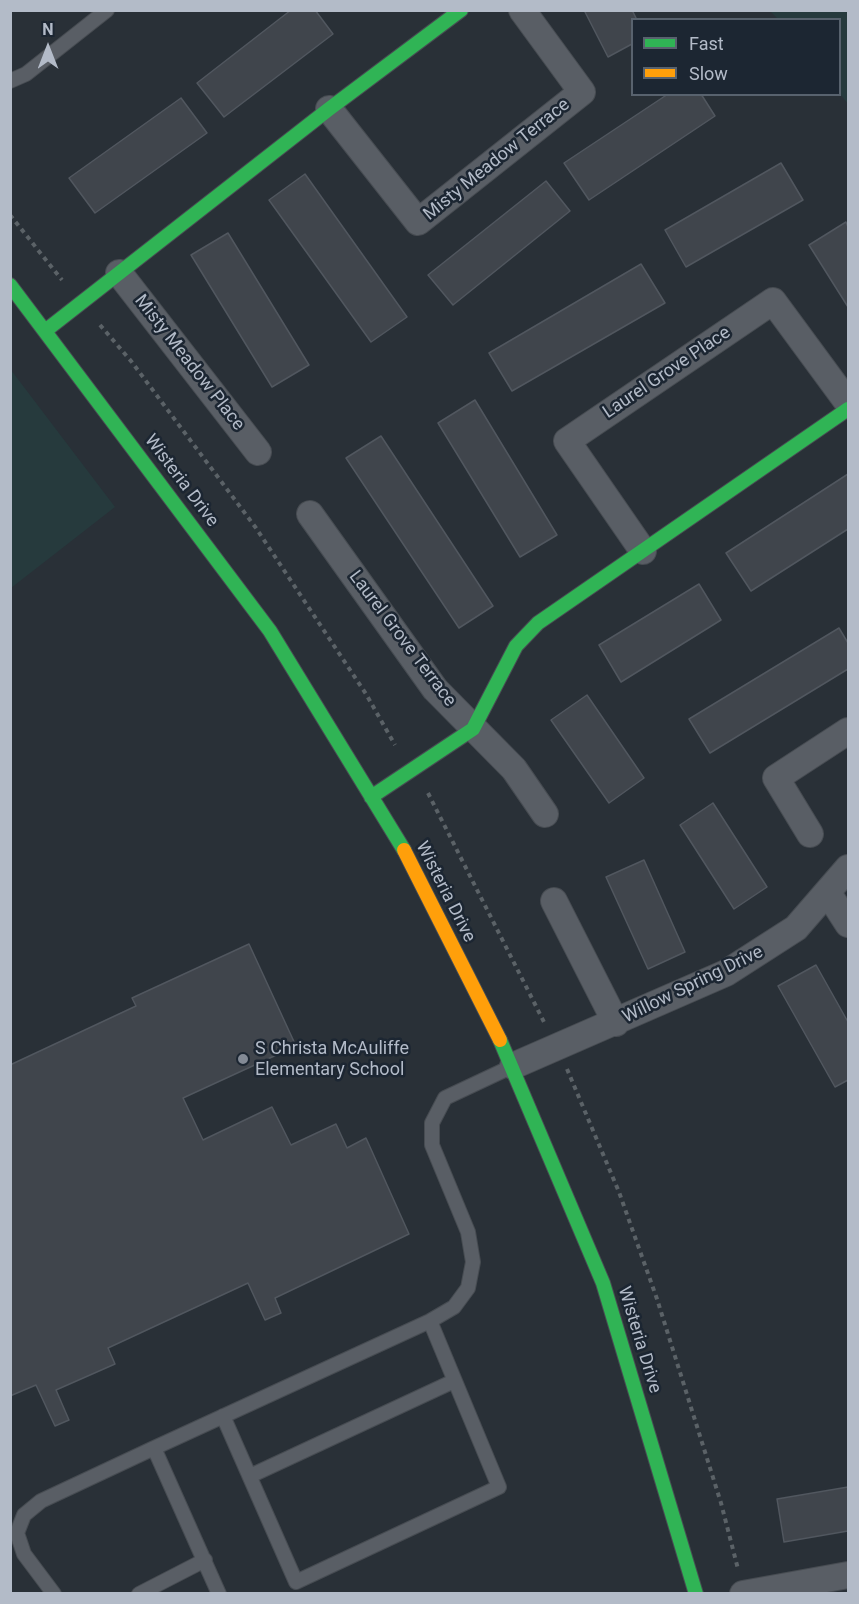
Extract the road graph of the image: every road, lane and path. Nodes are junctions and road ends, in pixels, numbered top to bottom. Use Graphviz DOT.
graph roads {
  1 [pos="107,10"];
  2 [pos="461,10"];
  3 [pos="522,10"];
  4 [pos="10,81"];
  5 [pos="328,109"];
  6 [pos="119,273"];
  7 [pos="10,285"];
  8 [pos="45,331"];
  9 [pos="849,403"];
  10 [pos="849,409"];
  11 [pos="258,452"];
  12 [pos="310,514"];
  13 [pos="643,551"];
  14 [pos="473,729"];
  15 [pos="849,731"];
  16 [pos="371,797"];
  17 [pos="545,814"];
  18 [pos="810,834"];
  19 [pos="849,868"];
  20 [pos="828,893"];
  21 [pos="554,901"];
  22 [pos="849,924"];
  23 [pos="616,1023"];
  24 [pos="513,1066"];
  25 [pos="429,1321"];
  26 [pos="454,1381"];
  27 [pos="223,1416"];
  28 [pos="154,1448"];
  29 [pos="250,1476"];
  30 [pos="14,1529"];
  31 [pos="206,1560"];
  32 [pos="849,1575"];
  33 [pos="54,1593"];
  34 [pos="139,1593"];
  35 [pos="219,1593"];
  36 [pos="696,1593"];
  37 [pos="743,1593"];
  1 -- 4 [label="lane"];
  2 -- 5 [label="street"];
  3 -- 5 [label="street, Misty Meadow Terrace"];
  5 -- 6 [label="street"];
  6 -- 8 [label="street"];
  6 -- 11 [label="street, Misty Meadow Place"];
  7 -- 8 [label="street, Wisteria Drive"];
  8 -- 16 [label="street, Wisteria Drive"];
  9 -- 13 [label="street, Laurel Grove Place"];
  10 -- 13 [label="street"];
  12 -- 14 [label="street, Laurel Grove Terrace"];
  13 -- 14 [label="street"];
  14 -- 16 [label="street"];
  14 -- 17 [label="street, Laurel Grove Terrace"];
  15 -- 18 [label="street"];
  16 -- 24 [label="street, Wisteria Drive"];
  19 -- 20 [label="street, Willow Spring Drive"];
  20 -- 22 [label="street"];
  20 -- 23 [label="street, Willow Spring Drive"];
  21 -- 23 [label="street"];
  23 -- 24 [label="street, Willow Spring Drive"];
  24 -- 25 [label="lane"];
  24 -- 36 [label="street, Wisteria Drive"];
  25 -- 26 [label="lane"];
  25 -- 27 [label="lane"];
  26 -- 29 [label="lane"];
  26 -- 29 [label="lane"];
  27 -- 28 [label="lane"];
  27 -- 29 [label="lane"];
  28 -- 30 [label="lane"];
  28 -- 31 [label="lane"];
  30 -- 33 [label="lane"];
  31 -- 34 [label="lane"];
  31 -- 35 [label="lane"];
  32 -- 37 [label="street"];
}
